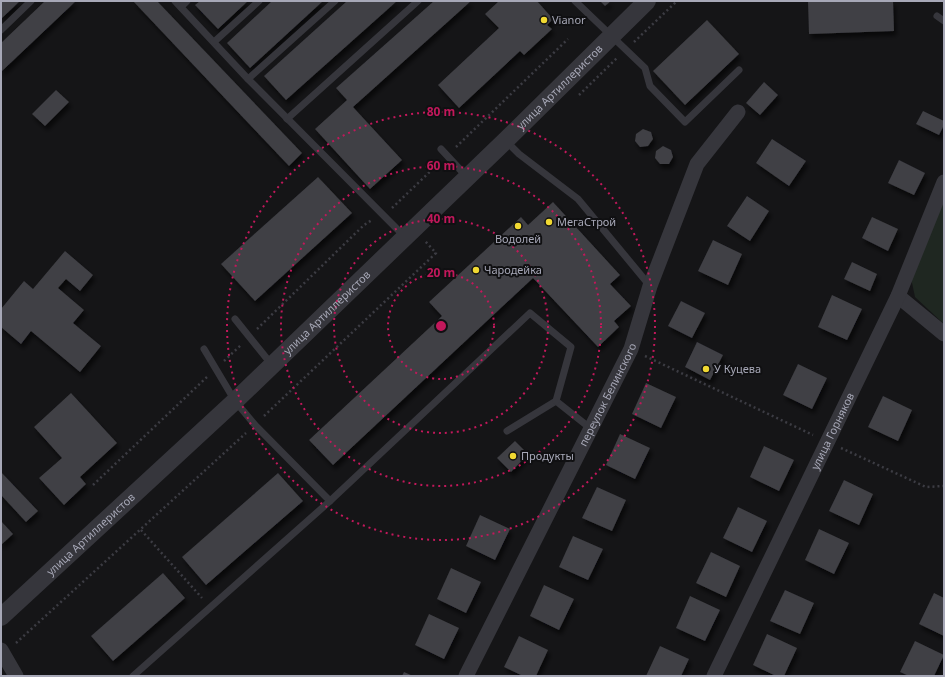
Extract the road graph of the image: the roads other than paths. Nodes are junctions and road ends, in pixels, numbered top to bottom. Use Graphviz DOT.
graph roads {
  1 [pos="31,1"];
  2 [pos="175,1"];
  3 [pos="187,1"];
  4 [pos="259,1"];
  5 [pos="335,1"];
  6 [pos="418,1"];
  7 [pos="575,1"];
  8 [pos="647,1"];
  9 [pos="181,7"];
  10 [pos="937,16"];
  11 [pos="944,21"];
  12 [pos="1,30"];
  13 [pos="611,36"];
  14 [pos="214,42"];
  15 [pos="739,70"];
  16 [pos="248,79"];
  17 [pos="738,112"];
  18 [pos="287,119"];
  19 [pos="505,141"];
  20 [pos="441,149"];
  21 [pos="467,178"];
  22 [pos="944,182"];
  23 [pos="405,237"];
  24 [pos="650,286"];
  25 [pos="898,296"];
  26 [pos="235,319"];
  27 [pos="944,334"];
  28 [pos="204,349"];
  29 [pos="272,366"];
  30 [pos="235,401"];
  31 [pos="556,401"];
  32 [pos="590,428"];
  33 [pos="507,431"];
  34 [pos="330,501"];
  35 [pos="1,617"];
  36 [pos="2,652"];
  37 [pos="16,676"];
  38 [pos="133,676"];
  39 [pos="466,676"];
  40 [pos="714,676"];
  1 -- 12 [label="lane"];
  2 -- 9 [label="lane"];
  3 -- 9 [label="lane"];
  4 -- 14 [label="lane"];
  5 -- 16 [label="lane"];
  6 -- 18 [label="lane"];
  7 -- 13 [label="lane"];
  8 -- 13 [label="street, улица Артиллеристов"];
  9 -- 14 [label="lane"];
  10 -- 11 [label="lane"];
  13 -- 15 [label="lane"];
  13 -- 19 [label="street, улица Артиллеристов"];
  14 -- 16 [label="lane"];
  16 -- 18 [label="lane"];
  17 -- 24 [label="street, переулок Белинского"];
  18 -- 23 [label="lane"];
  19 -- 21 [label="street, улица Артиллеристов"];
  19 -- 24 [label="lane"];
  20 -- 21 [label="lane"];
  21 -- 23 [label="street, улица Артиллеристов"];
  22 -- 25 [label="street, улица Горняков"];
  23 -- 29 [label="street, улица Артиллеристов"];
  24 -- 32 [label="street, переулок Белинского"];
  25 -- 27 [label="street"];
  25 -- 40 [label="street, улица Горняков"];
  26 -- 29 [label="lane"];
  28 -- 30 [label="lane"];
  29 -- 30 [label="street, улица Артиллеристов"];
  30 -- 34 [label="lane"];
  30 -- 35 [label="street, улица Артиллеристов"];
  31 -- 32 [label="lane"];
  31 -- 33 [label="lane"];
  31 -- 34 [label="lane"];
  32 -- 39 [label="street, переулок Белинского"];
  34 -- 38 [label="lane"];
  36 -- 37 [label="street"];
}
